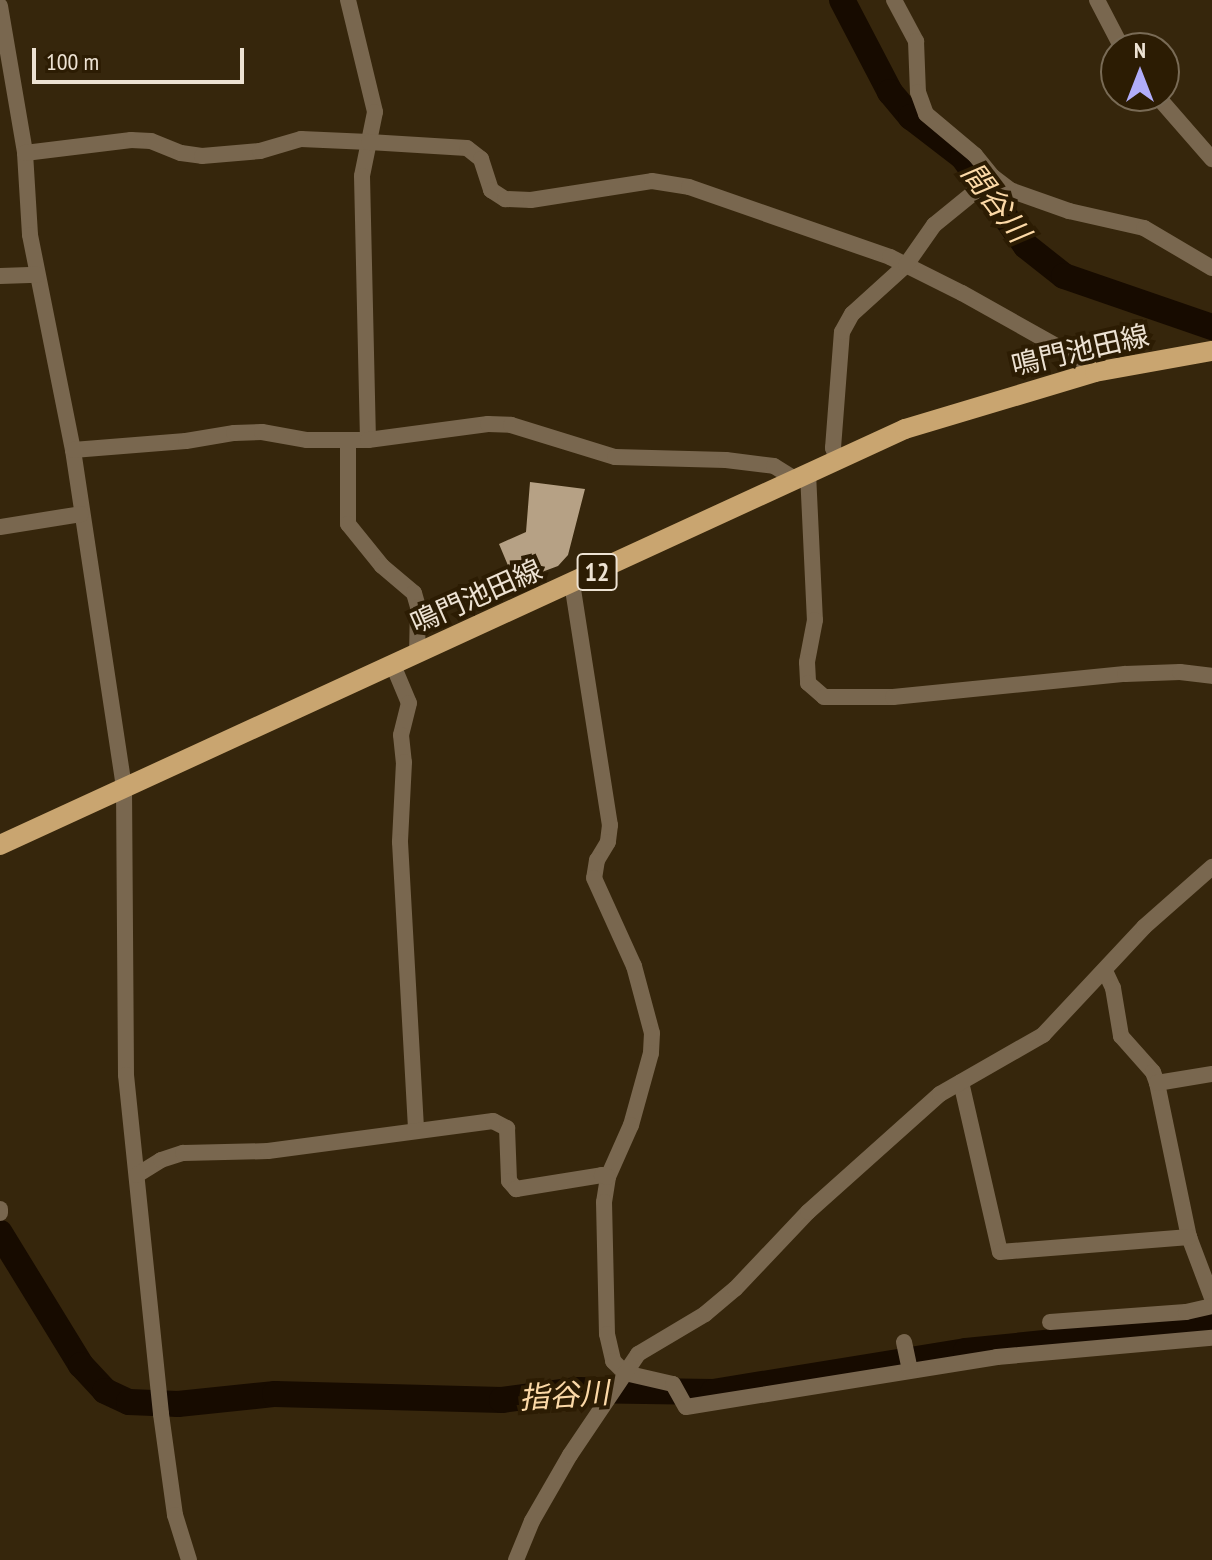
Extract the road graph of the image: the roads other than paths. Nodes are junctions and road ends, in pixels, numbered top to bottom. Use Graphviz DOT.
graph roads {
  1 [pos="348,0"];
  2 [pos="894,0"];
  3 [pos="1097,0"];
  4 [pos="0,6"];
  5 [pos="1114,32"];
  6 [pos="1171,112"];
  7 [pos="369,142"];
  8 [pos="25,153"];
  9 [pos="1212,159"];
  10 [pos="987,182"];
  11 [pos="906,265"];
  12 [pos="1212,268"];
  13 [pos="37,275"];
  14 [pos="0,276"];
  15 [pos="1212,351"];
  16 [pos="1095,372"];
  17 [pos="368,440"];
  18 [pos="348,441"];
  19 [pos="73,450"];
  20 [pos="837,460"];
  21 [pos="801,476"];
  22 [pos="81,514"];
  23 [pos="0,527"];
  24 [pos="572,583"];
  25 [pos="417,654"];
  26 [pos="393,665"];
  27 [pos="1212,676"];
  28 [pos="124,788"];
  29 [pos="0,845"];
  30 [pos="1212,867"];
  31 [pos="1105,971"];
  32 [pos="1212,1074"];
  33 [pos="961,1082"];
  34 [pos="1157,1083"];
  35 [pos="416,1130"];
  36 [pos="137,1175"];
  37 [pos="608,1177"];
  38 [pos="1189,1237"];
  39 [pos="1212,1298"];
  40 [pos="1212,1306"];
  41 [pos="1050,1322"];
  42 [pos="1212,1338"];
  43 [pos="905,1344"];
  44 [pos="909,1369"];
  45 [pos="621,1377"];
  46 [pos="189,1560"];
  47 [pos="516,1560"];
  1 -- 7 [label="street"];
  2 -- 10 [label="street"];
  3 -- 5 [label="street"];
  4 -- 8 [label="street"];
  6 -- 9 [label="street"];
  7 -- 8 [label="street"];
  7 -- 11 [label="street"];
  7 -- 17 [label="street"];
  8 -- 13 [label="street"];
  10 -- 11 [label="street"];
  10 -- 12 [label="street"];
  11 -- 16 [label="street"];
  11 -- 20 [label="street"];
  13 -- 14 [label="street"];
  13 -- 19 [label="street"];
  15 -- 16 [label="main road, 鳴門池田線 / 12"];
  16 -- 20 [label="main road, 鳴門池田線 / 12"];
  17 -- 18 [label="street"];
  17 -- 21 [label="street"];
  18 -- 19 [label="street"];
  18 -- 25 [label="street"];
  19 -- 22 [label="street"];
  20 -- 21 [label="main road, 鳴門池田線 / 12"];
  21 -- 24 [label="main road, 鳴門池田線 / 12"];
  21 -- 27 [label="street"];
  22 -- 23 [label="street"];
  22 -- 28 [label="street"];
  24 -- 25 [label="main road, 鳴門池田線 / 12"];
  24 -- 37 [label="street"];
  25 -- 26 [label="main road, 鳴門池田線 / 12"];
  26 -- 28 [label="main road, 鳴門池田線 / 12"];
  26 -- 35 [label="street"];
  28 -- 29 [label="main road, 鳴門池田線 / 12"];
  28 -- 36 [label="street"];
  30 -- 31 [label="street"];
  31 -- 33 [label="street"];
  31 -- 34 [label="street"];
  32 -- 34 [label="street"];
  33 -- 38 [label="street"];
  33 -- 45 [label="street"];
  34 -- 38 [label="street"];
  35 -- 36 [label="street"];
  35 -- 37 [label="street"];
  36 -- 46 [label="street"];
  37 -- 45 [label="street"];
  38 -- 39 [label="street"];
  40 -- 41 [label="street"];
  42 -- 44 [label="street"];
  43 -- 44 [label="street"];
  44 -- 45 [label="street"];
  45 -- 47 [label="street"];
}
